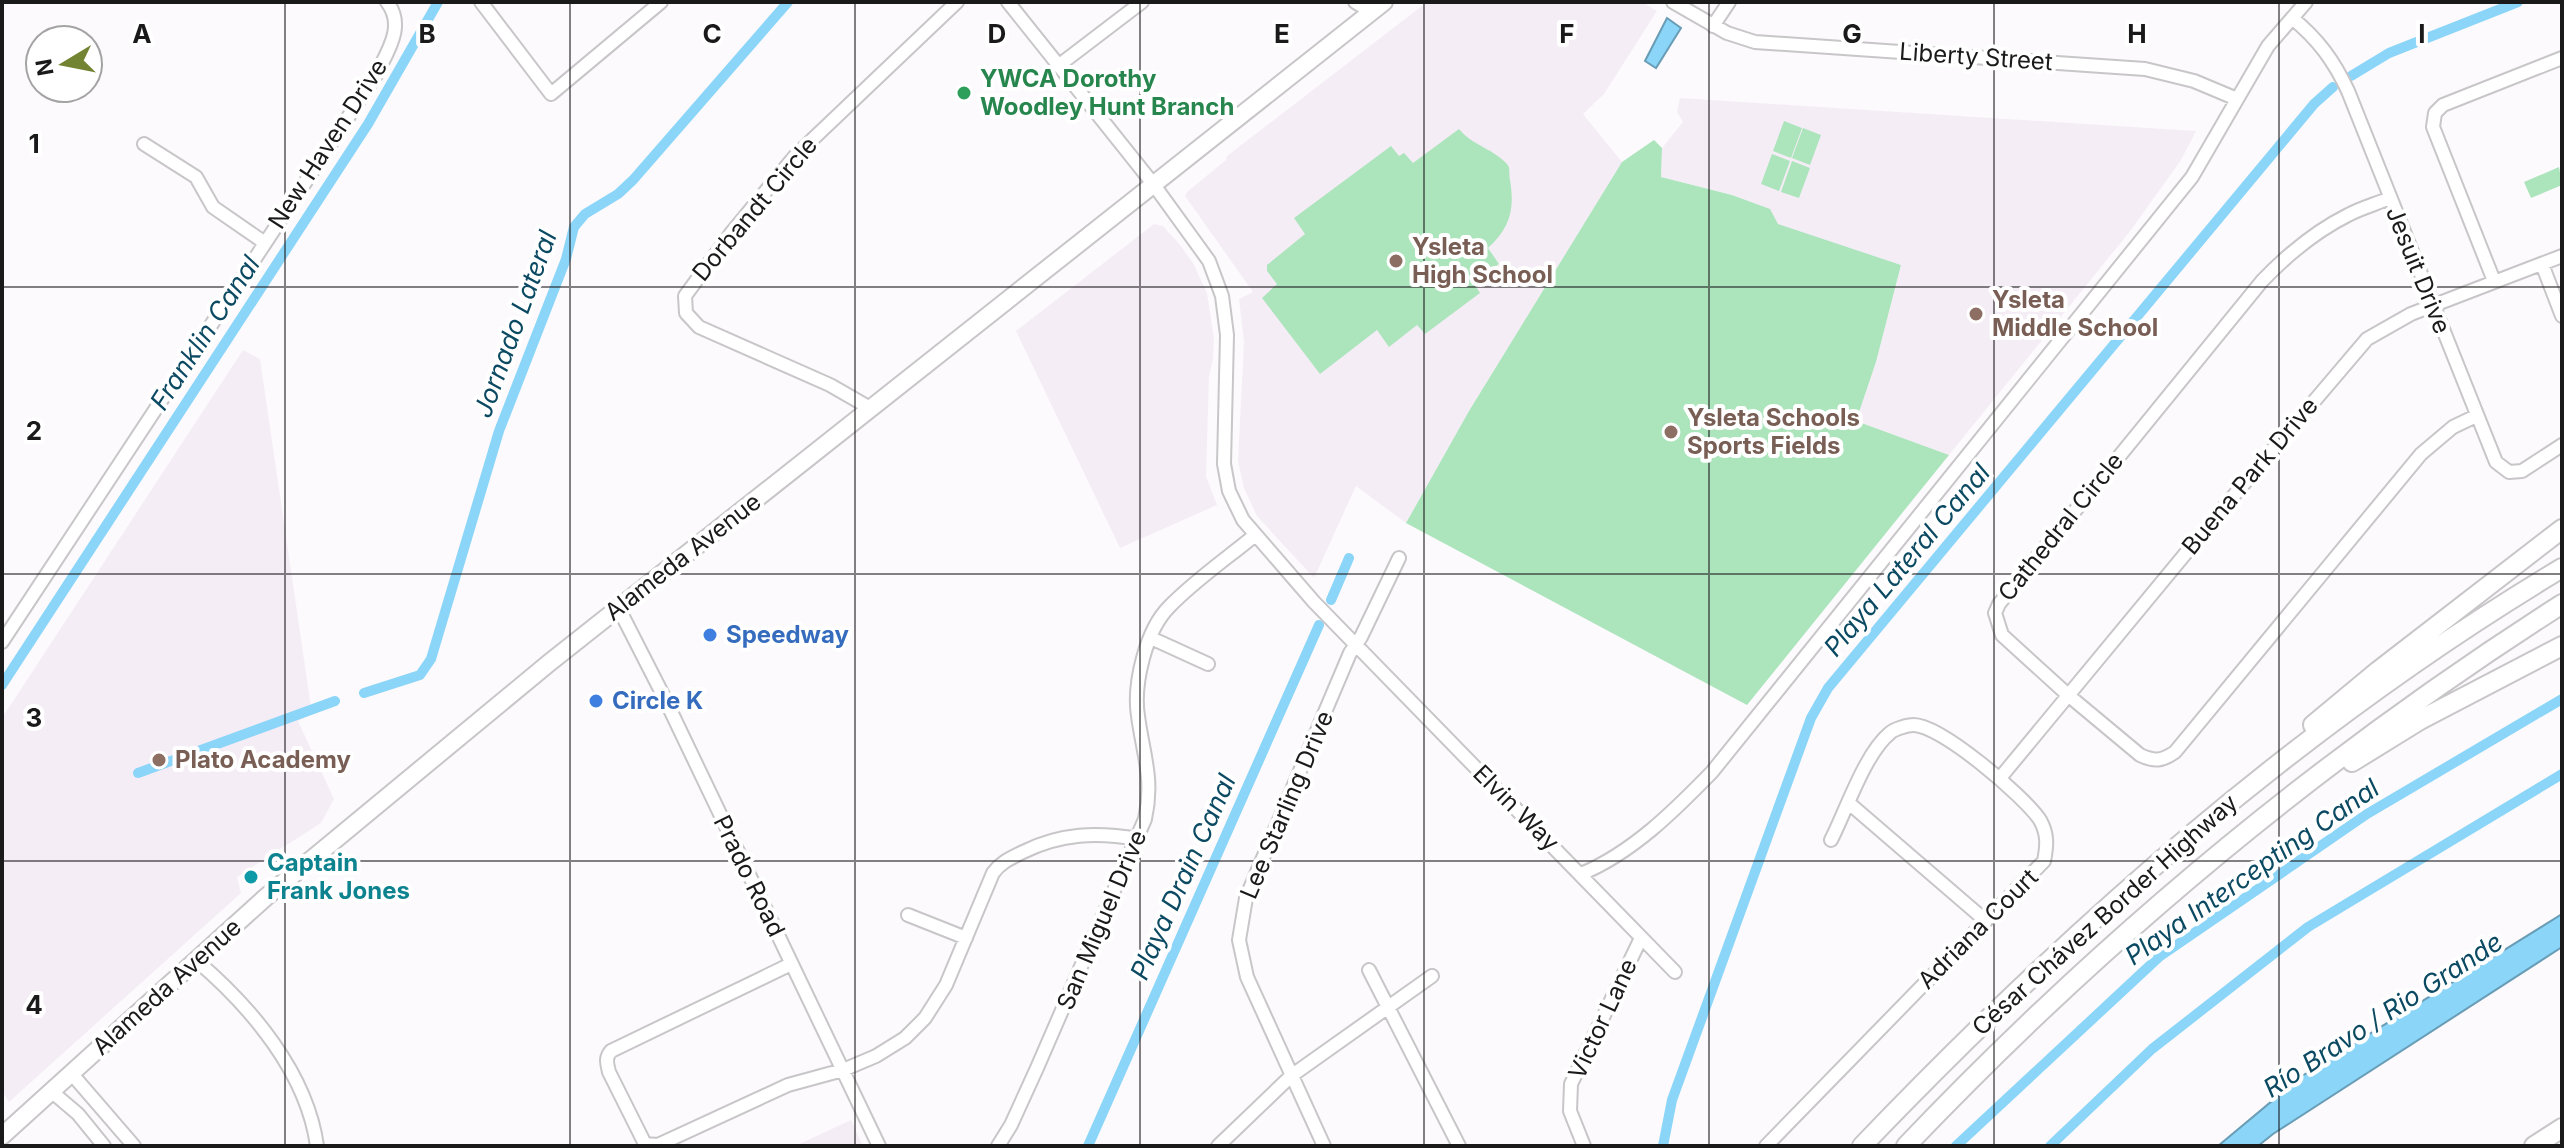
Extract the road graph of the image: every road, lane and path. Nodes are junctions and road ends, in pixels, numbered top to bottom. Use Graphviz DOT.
graph roads {
  1 [pos="387,2"];
  2 [pos="481,2"];
  3 [pos="661,2"];
  4 [pos="957,2"];
  5 [pos="1008,2"];
  6 [pos="1142,2"];
  7 [pos="1355,2"];
  8 [pos="1673,2"];
  9 [pos="1729,2"];
  10 [pos="2306,2"];
  11 [pos="1378,7"];
  12 [pos="2292,18"];
  13 [pos="1713,26"];
  14 [pos="2562,58"];
  15 [pos="1058,66"];
  16 [pos="2237,99"];
  17 [pos="144,144"];
  18 [pos="1154,185"];
  19 [pos="2390,198"];
  20 [pos="265,243"];
  21 [pos="2562,256"];
  22 [pos="2542,264"];
  23 [pos="2494,281"];
  24 [pos="2433,305"];
  25 [pos="2562,316"];
  26 [pos="870,408"];
  27 [pos="2476,416"];
  28 [pos="2562,445"];
  29 [pos="2562,529"];
  30 [pos="1254,536"];
  31 [pos="1399,558"];
  32 [pos="2562,568"];
  33 [pos="2562,604"];
  34 [pos="618,607"];
  35 [pos="1151,638"];
  36 [pos="2,642"];
  37 [pos="1356,645"];
  38 [pos="2562,646"];
  39 [pos="1208,664"];
  40 [pos="2068,695"];
  41 [pos="2000,778"];
  42 [pos="1850,804"];
  43 [pos="2219,809"];
  44 [pos="1138,839"];
  45 [pos="1831,840"];
  46 [pos="2229,843"];
  47 [pos="1581,874"];
  48 [pos="908,915"];
  49 [pos="1986,921"];
  50 [pos="966,938"];
  51 [pos="1641,938"];
  52 [pos="197,961"];
  53 [pos="791,964"];
  54 [pos="1369,970"];
  55 [pos="1675,972"];
  56 [pos="1432,976"];
  57 [pos="1389,1005"];
  58 [pos="843,1070"];
  59 [pos="71,1073"];
  60 [pos="1291,1076"];
  61 [pos="51,1091"];
  62 [pos="2562,1128"];
  63 [pos="2,1136"];
  64 [pos="104,1146"];
  65 [pos="134,1146"];
  66 [pos="317,1146"];
  67 [pos="879,1146"];
  68 [pos="998,1146"];
  69 [pos="1218,1146"];
  70 [pos="1324,1146"];
  71 [pos="1459,1146"];
  72 [pos="1584,1146"];
  73 [pos="1766,1146"];
  74 [pos="1862,1146"];
  75 [pos="1906,1146"];
  76 [pos="2534,1146"];
  1 -- 20 [label="street, New Haven Drive"];
  2 -- 3 [label="street"];
  4 -- 26 [label="street, Dorbandt Circle"];
  5 -- 15 [label="street, Elvin Way"];
  6 -- 15 [label="street"];
  7 -- 11 [label="street"];
  8 -- 13 [label="street, Liberty Street"];
  9 -- 13 [label="street"];
  10 -- 12 [label="street"];
  11 -- 18 [label="main road, Alameda Avenue"];
  12 -- 16 [label="street"];
  12 -- 19 [label="street, Jesuit Drive"];
  13 -- 16 [label="street, Liberty Street"];
  14 -- 23 [label="street"];
  15 -- 18 [label="street, Elvin Way"];
  16 -- 47 [label="street"];
  17 -- 20 [label="street"];
  18 -- 26 [label="main road, Alameda Avenue"];
  18 -- 30 [label="street, Elvin Way"];
  19 -- 24 [label="street, Jesuit Drive"];
  19 -- 40 [label="street, Cathedral Circle"];
  20 -- 36 [label="street, New Haven Drive"];
  21 -- 22 [label="street, Buena Park Drive"];
  22 -- 23 [label="street, Buena Park Drive"];
  22 -- 25 [label="street"];
  23 -- 24 [label="street, Buena Park Drive"];
  24 -- 27 [label="street, Jesuit Drive"];
  24 -- 40 [label="street, Buena Park Drive"];
  26 -- 34 [label="main road, Alameda Avenue"];
  27 -- 28 [label="street, Jesuit Drive"];
  27 -- 40 [label="street, Cathedral Circle"];
  29 -- 43 [label="highway"];
  30 -- 35 [label="street, San Miguel Drive"];
  30 -- 37 [label="street, Elvin Way"];
  31 -- 37 [label="street, Lee Starling Drive"];
  32 -- 43 [label="highway, César Chávez Border Highway"];
  33 -- 46 [label="highway, César Chávez Border Highway"];
  34 -- 52 [label="main road, Alameda Avenue"];
  34 -- 53 [label="street, Prado Road"];
  35 -- 39 [label="street"];
  35 -- 44 [label="street, San Miguel Drive"];
  37 -- 47 [label="street, Elvin Way"];
  37 -- 60 [label="street, Lee Starling Drive"];
  38 -- 46 [label="highway"];
  40 -- 41 [label="street, Buena Park Drive"];
  41 -- 42 [label="street, Adriana Court"];
  41 -- 49 [label="street, Adriana Court"];
  42 -- 45 [label="street, Adriana Court"];
  42 -- 49 [label="street"];
  43 -- 74 [label="highway, César Chávez Border Highway"];
  44 -- 50 [label="street"];
  44 -- 68 [label="street, San Miguel Drive"];
  46 -- 75 [label="highway, César Chávez Border Highway"];
  47 -- 51 [label="street, Elvin Way"];
  48 -- 50 [label="street"];
  49 -- 73 [label="street, Adriana Court"];
  50 -- 58 [label="street"];
  51 -- 55 [label="street, Elvin Way"];
  51 -- 72 [label="street, Victor Lane"];
  52 -- 59 [label="main road, Alameda Avenue"];
  52 -- 66 [label="street"];
  53 -- 58 [label="street, Prado Road"];
  53 -- 58 [label="street"];
  54 -- 57 [label="street"];
  56 -- 57 [label="street"];
  57 -- 60 [label="street"];
  57 -- 71 [label="street"];
  58 -- 67 [label="street, Prado Road"];
  59 -- 61 [label="main road, Alameda Avenue"];
  59 -- 65 [label="street"];
  60 -- 69 [label="street"];
  60 -- 70 [label="street, Lee Starling Drive"];
  61 -- 63 [label="main road, Alameda Avenue"];
  61 -- 64 [label="street"];
  62 -- 76 [label="highway"];
}
